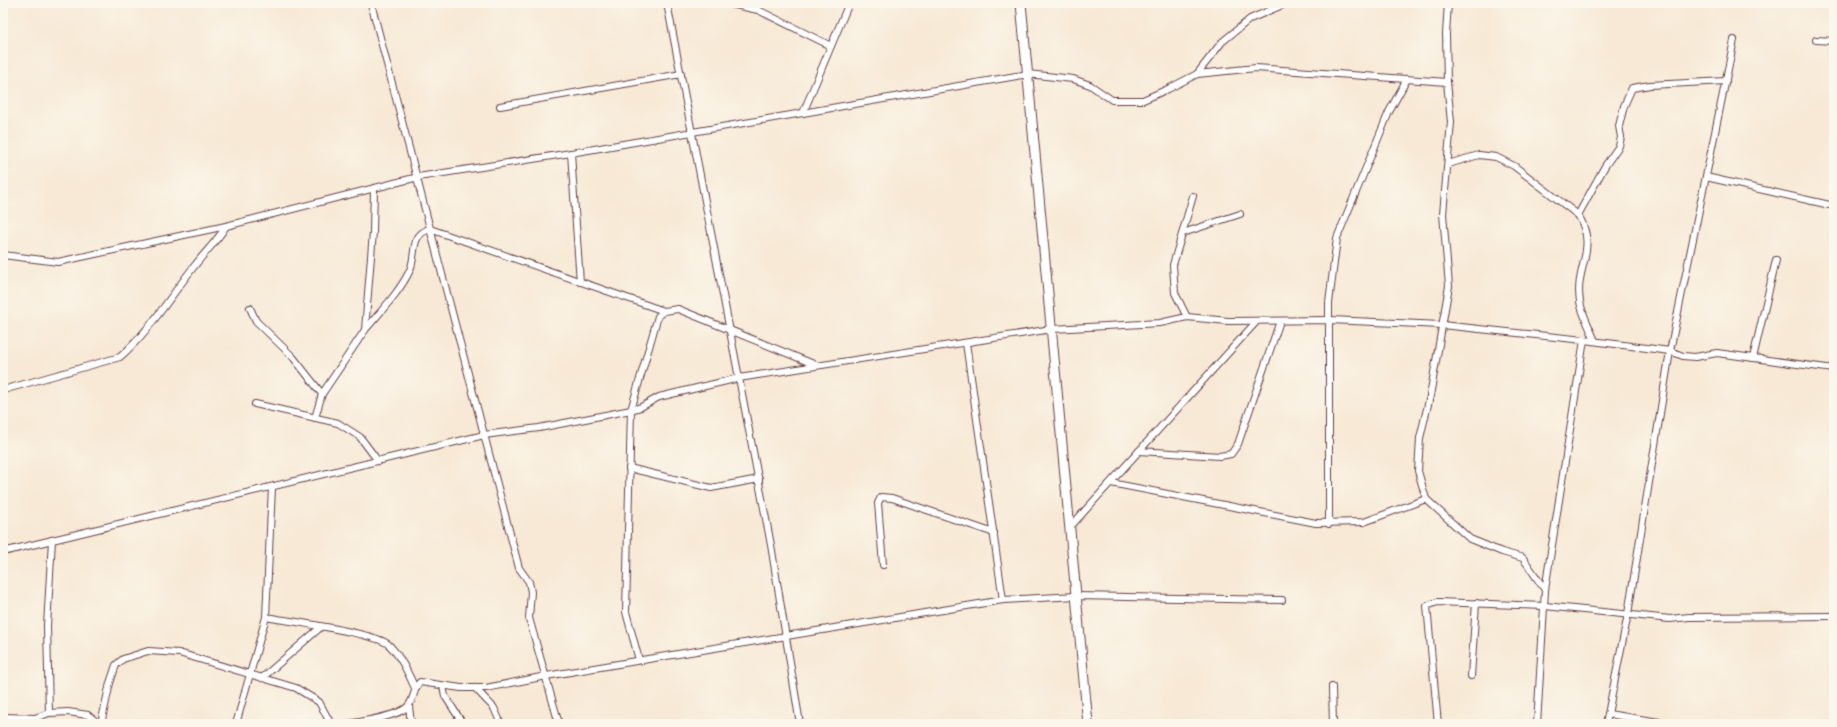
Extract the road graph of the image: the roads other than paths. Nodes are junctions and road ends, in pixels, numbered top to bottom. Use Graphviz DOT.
graph roads {
  1 [pos="371,3"];
  2 [pos="667,3"];
  3 [pos="726,3"];
  4 [pos="849,3"];
  5 [pos="1016,3"];
  6 [pos="1021,3"];
  7 [pos="1287,3"];
  8 [pos="1448,3"];
  9 [pos="1734,40"];
  10 [pos="1816,40"];
  11 [pos="1834,41"];
  12 [pos="1025,42"];
  13 [pos="831,46"];
  14 [pos="681,74"];
  15 [pos="1028,74"];
  16 [pos="1197,74"];
  17 [pos="1407,79"];
  18 [pos="1726,80"];
  19 [pos="1447,82"];
  20 [pos="500,106"];
  21 [pos="803,113"];
  22 [pos="692,132"];
  23 [pos="571,153"];
  24 [pos="1448,164"];
  25 [pos="418,177"];
  26 [pos="1706,177"];
  27 [pos="374,188"];
  28 [pos="1193,196"];
  29 [pos="1834,206"];
  30 [pos="1240,214"];
  31 [pos="1578,215"];
  32 [pos="226,226"];
  33 [pos="430,229"];
  34 [pos="1183,233"];
  35 [pos="3,255"];
  36 [pos="1776,260"];
  37 [pos="580,282"];
  38 [pos="250,308"];
  39 [pos="664,311"];
  40 [pos="1187,317"];
  41 [pos="1330,320"];
  42 [pos="1257,321"];
  43 [pos="1280,321"];
  44 [pos="1442,326"];
  45 [pos="1052,329"];
  46 [pos="365,330"];
  47 [pos="730,330"];
  48 [pos="1584,340"];
  49 [pos="1595,341"];
  50 [pos="966,342"];
  51 [pos="1670,351"];
  52 [pos="1753,358"];
  53 [pos="818,366"];
  54 [pos="1834,369"];
  55 [pos="739,378"];
  56 [pos="3,390"];
  57 [pos="322,394"];
  58 [pos="255,404"];
  59 [pos="631,410"];
  60 [pos="315,418"];
  61 [pos="484,435"];
  62 [pos="1140,451"];
  63 [pos="378,461"];
  64 [pos="630,468"];
  65 [pos="759,479"];
  66 [pos="1110,483"];
  67 [pos="272,486"];
  68 [pos="1426,500"];
  69 [pos="1329,524"];
  70 [pos="1071,526"];
  71 [pos="994,533"];
  72 [pos="52,540"];
  73 [pos="3,552"];
  74 [pos="883,565"];
  75 [pos="1545,590"];
  76 [pos="1078,596"];
  77 [pos="1003,600"];
  78 [pos="1282,600"];
  79 [pos="1476,603"];
  80 [pos="1545,606"];
  81 [pos="1628,614"];
  82 [pos="1834,616"];
  83 [pos="266,617"];
  84 [pos="321,627"];
  85 [pos="786,636"];
  86 [pos="639,660"];
  87 [pos="251,674"];
  88 [pos="546,676"];
  89 [pos="1471,676"];
  90 [pos="262,678"];
  91 [pos="443,686"];
  92 [pos="1332,687"];
  93 [pos="414,688"];
  94 [pos="475,688"];
  95 [pos="409,706"];
  96 [pos="49,713"];
  97 [pos="1608,714"];
  98 [pos="3,717"];
  99 [pos="100,724"];
  100 [pos="236,724"];
  101 [pos="331,724"];
  102 [pos="349,724"];
  103 [pos="411,724"];
  104 [pos="463,724"];
  105 [pos="501,724"];
  106 [pos="559,724"];
  107 [pos="800,724"];
  108 [pos="1088,724"];
  109 [pos="1333,724"];
  110 [pos="1438,724"];
  111 [pos="1537,724"];
  112 [pos="1606,724"];
  113 [pos="1672,724"];
  1 -- 25 [label="street"];
  2 -- 14 [label="street"];
  3 -- 13 [label="street"];
  4 -- 13 [label="street"];
  5 -- 12 [label="street"];
  6 -- 12 [label="street"];
  7 -- 16 [label="street"];
  8 -- 19 [label="street"];
  9 -- 18 [label="street"];
  10 -- 11 [label="street"];
  12 -- 15 [label="street"];
  13 -- 21 [label="street"];
  14 -- 20 [label="street"];
  14 -- 22 [label="street"];
  15 -- 16 [label="street"];
  15 -- 21 [label="street"];
  15 -- 45 [label="street"];
  16 -- 17 [label="street"];
  17 -- 19 [label="street"];
  17 -- 41 [label="street"];
  18 -- 26 [label="street"];
  18 -- 31 [label="street"];
  19 -- 24 [label="street"];
  21 -- 22 [label="street"];
  22 -- 23 [label="street"];
  22 -- 47 [label="street"];
  23 -- 25 [label="street"];
  23 -- 37 [label="street"];
  24 -- 31 [label="street"];
  24 -- 44 [label="street"];
  25 -- 27 [label="street"];
  25 -- 33 [label="street"];
  26 -- 29 [label="street"];
  26 -- 51 [label="street"];
  27 -- 32 [label="street"];
  27 -- 46 [label="street"];
  28 -- 34 [label="street"];
  30 -- 34 [label="street"];
  31 -- 49 [label="street"];
  32 -- 35 [label="street"];
  32 -- 56 [label="street"];
  33 -- 37 [label="street"];
  33 -- 46 [label="street"];
  33 -- 61 [label="street"];
  34 -- 40 [label="street"];
  36 -- 52 [label="street"];
  37 -- 39 [label="street"];
  38 -- 57 [label="street"];
  39 -- 47 [label="street"];
  39 -- 59 [label="street"];
  40 -- 42 [label="street"];
  40 -- 45 [label="street"];
  41 -- 43 [label="street"];
  41 -- 44 [label="street"];
  41 -- 69 [label="street"];
  42 -- 43 [label="street"];
  42 -- 62 [label="street"];
  43 -- 62 [label="street"];
  44 -- 48 [label="street"];
  44 -- 68 [label="street"];
  45 -- 50 [label="street"];
  45 -- 70 [label="street"];
  46 -- 57 [label="street"];
  47 -- 53 [label="street"];
  47 -- 55 [label="street"];
  48 -- 49 [label="street"];
  48 -- 75 [label="street"];
  49 -- 51 [label="street"];
  50 -- 53 [label="street"];
  50 -- 71 [label="street"];
  51 -- 52 [label="street"];
  51 -- 81 [label="street"];
  52 -- 54 [label="street"];
  53 -- 55 [label="street"];
  55 -- 59 [label="street"];
  55 -- 65 [label="street"];
  57 -- 60 [label="street"];
  58 -- 60 [label="street"];
  59 -- 61 [label="street"];
  59 -- 64 [label="street"];
  60 -- 63 [label="street"];
  61 -- 63 [label="street"];
  61 -- 88 [label="street"];
  62 -- 66 [label="street"];
  63 -- 67 [label="street"];
  64 -- 65 [label="street"];
  64 -- 86 [label="street"];
  65 -- 85 [label="street"];
  66 -- 69 [label="street"];
  66 -- 70 [label="street"];
  67 -- 72 [label="street"];
  67 -- 83 [label="street"];
  68 -- 69 [label="street"];
  68 -- 75 [label="street"];
  70 -- 76 [label="street"];
  71 -- 74 [label="street"];
  71 -- 77 [label="street"];
  72 -- 73 [label="street"];
  72 -- 96 [label="street"];
  75 -- 80 [label="street"];
  76 -- 77 [label="street"];
  76 -- 78 [label="street"];
  76 -- 108 [label="street"];
  77 -- 85 [label="street"];
  79 -- 80 [label="street"];
  79 -- 89 [label="street"];
  79 -- 110 [label="street"];
  80 -- 81 [label="street"];
  80 -- 111 [label="street"];
  81 -- 82 [label="street"];
  81 -- 97 [label="street"];
  83 -- 84 [label="street"];
  83 -- 87 [label="street"];
  84 -- 90 [label="street"];
  84 -- 93 [label="street"];
  85 -- 86 [label="street"];
  85 -- 107 [label="street"];
  86 -- 88 [label="street"];
  87 -- 90 [label="street"];
  87 -- 99 [label="street"];
  87 -- 100 [label="street"];
  88 -- 94 [label="street"];
  88 -- 106 [label="street"];
  90 -- 101 [label="street"];
  91 -- 93 [label="street"];
  91 -- 94 [label="street"];
  91 -- 104 [label="street"];
  92 -- 109 [label="street"];
  93 -- 95 [label="street"];
  94 -- 105 [label="street"];
  95 -- 102 [label="street"];
  95 -- 103 [label="street"];
  96 -- 98 [label="street"];
  96 -- 99 [label="street"];
  97 -- 112 [label="street"];
  97 -- 113 [label="street"];
}
